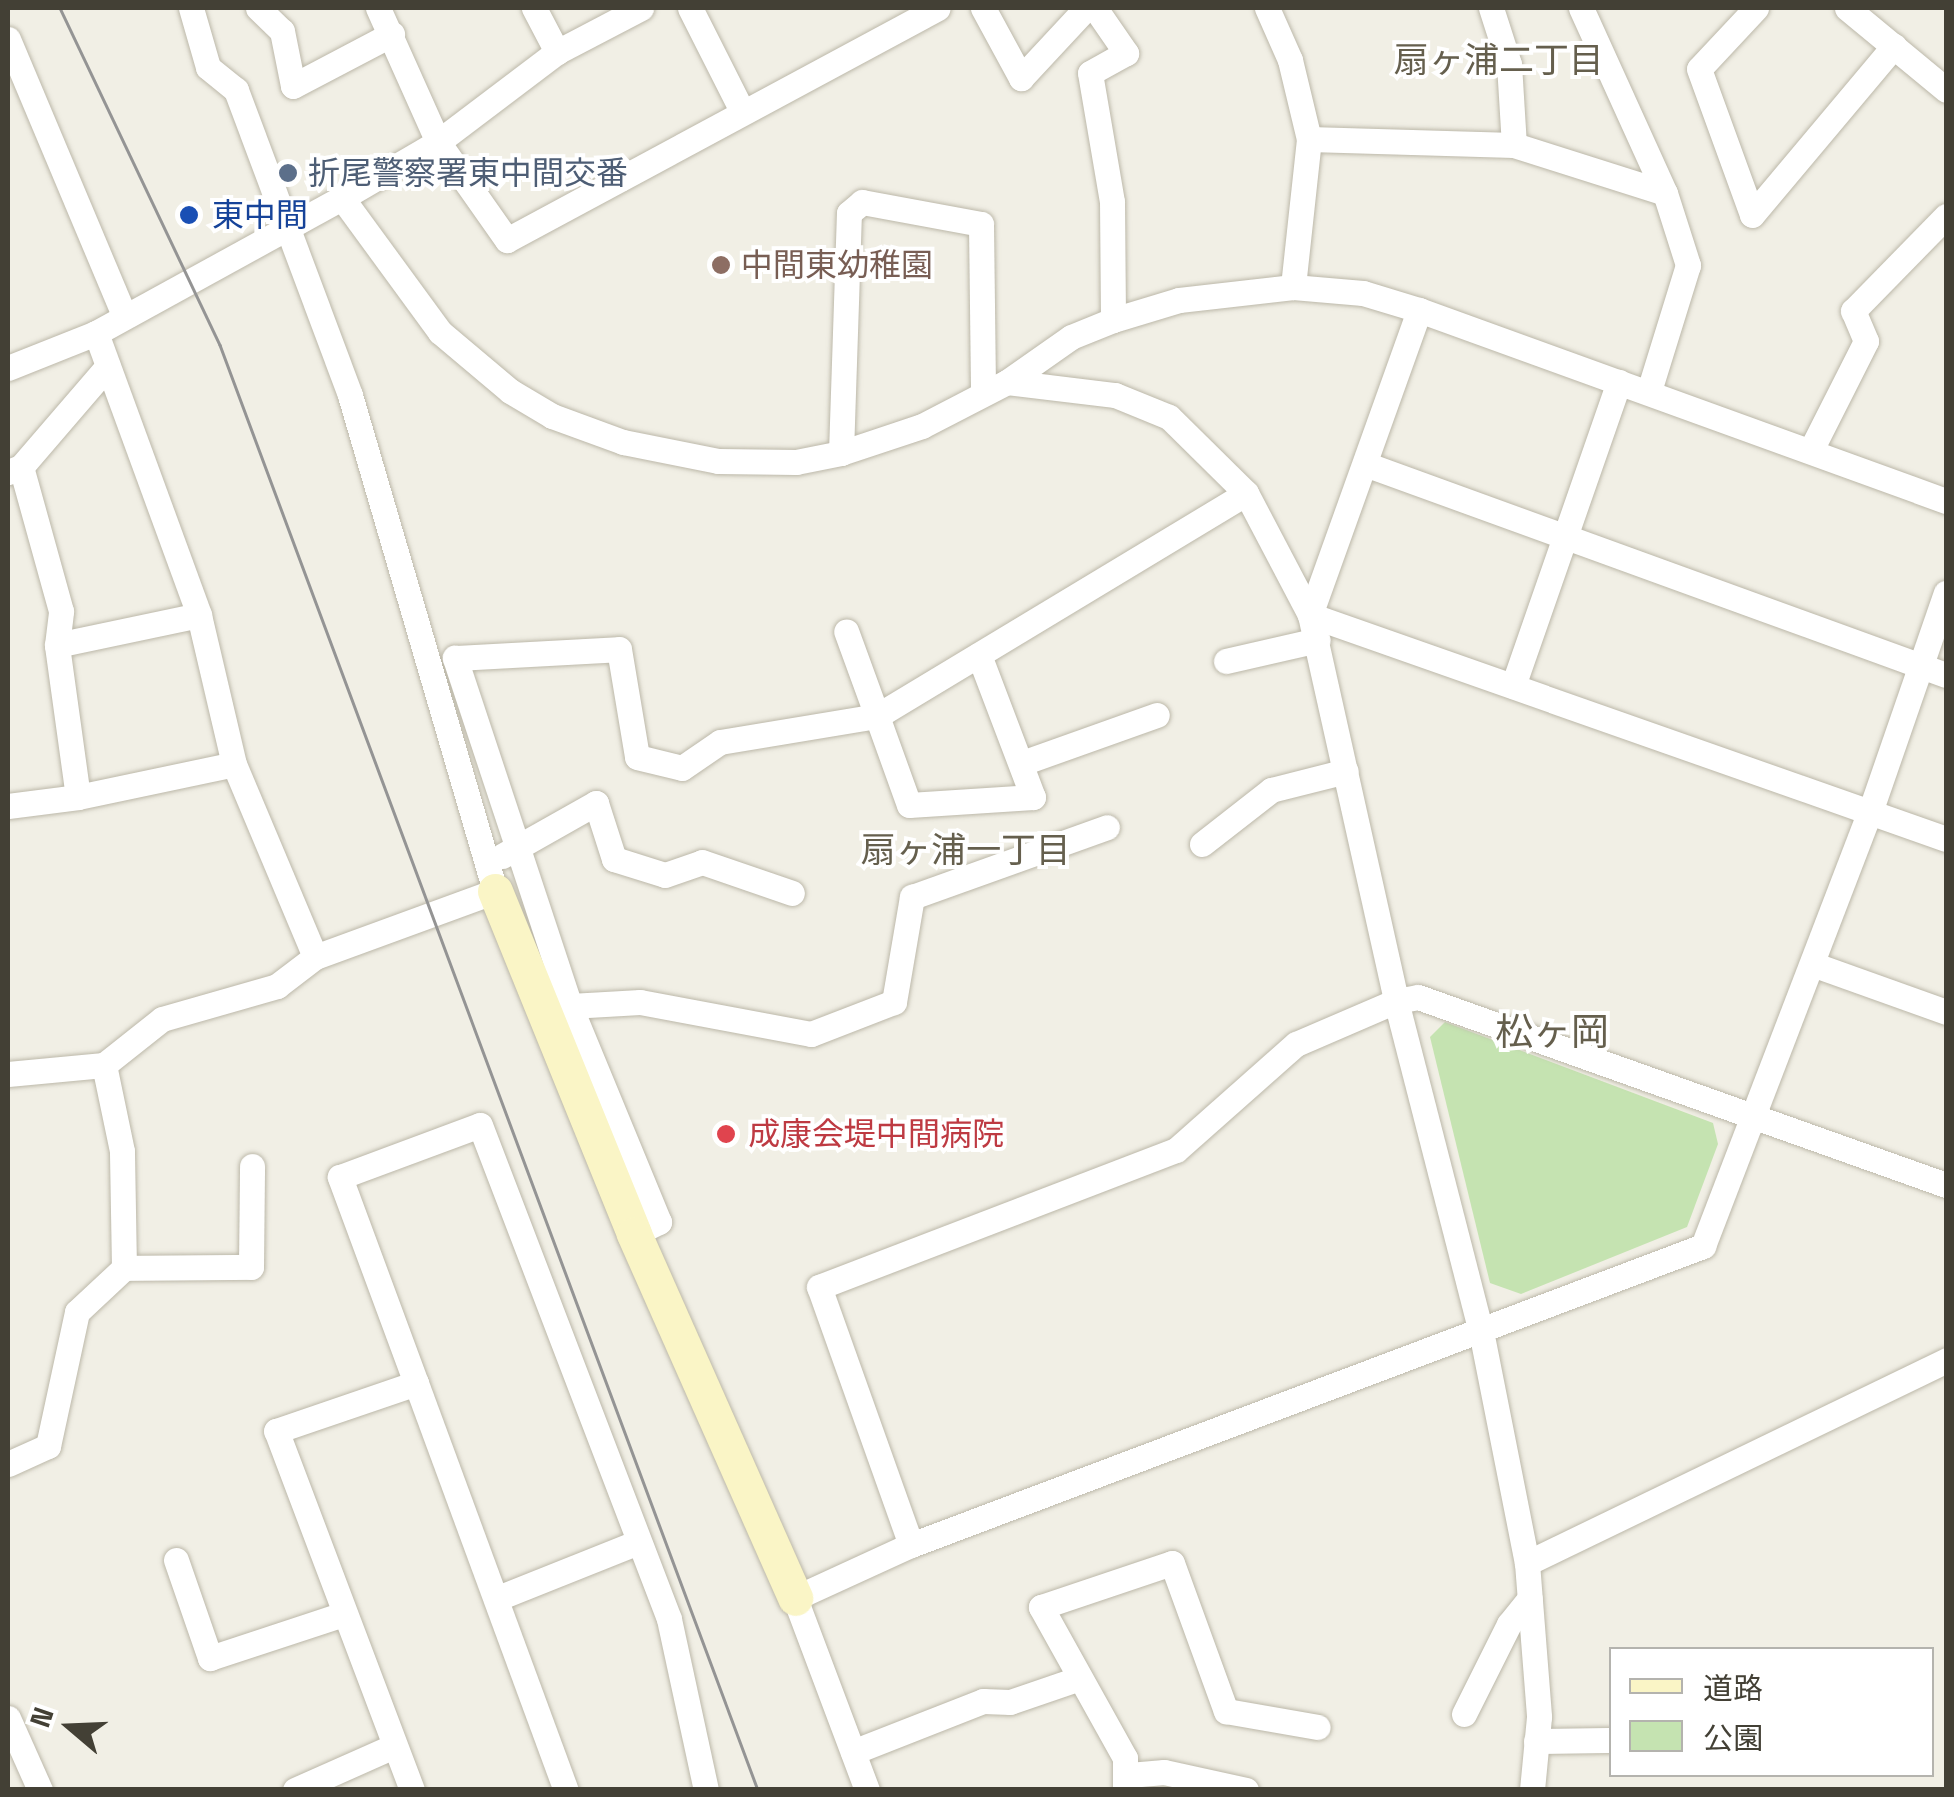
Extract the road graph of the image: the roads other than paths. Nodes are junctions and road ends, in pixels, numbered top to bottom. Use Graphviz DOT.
graph roads {
  1 [pos="191,8"];
  2 [pos="258,8"];
  3 [pos="378,8"];
  4 [pos="534,8"];
  5 [pos="641,8"];
  6 [pos="690,8"];
  7 [pos="937,8"];
  8 [pos="983,8"];
  9 [pos="1086,8"];
  10 [pos="1094,8"];
  11 [pos="1267,8"];
  12 [pos="1492,8"];
  13 [pos="1581,8"];
  14 [pos="1756,8"];
  15 [pos="1849,8"];
  16 [pos="392,34"];
  17 [pos="8,39"];
  18 [pos="1894,46"];
  19 [pos="558,52"];
  20 [pos="13,63"];
  21 [pos="1946,90"];
  22 [pos="741,109"];
  23 [pos="1309,139"];
  24 [pos="438,142"];
  25 [pos="1514,146"];
  26 [pos="1665,193"];
  27 [pos="342,198"];
  28 [pos="1946,216"];
  29 [pos="289,222"];
  30 [pos="1293,288"];
  31 [pos="1418,310"];
  32 [pos="123,313"];
  33 [pos="1113,320"];
  34 [pos="96,334"];
  35 [pos="108,366"];
  36 [pos="8,368"];
  37 [pos="1619,382"];
  38 [pos="995,387"];
  39 [pos="1649,391"];
  40 [pos="1811,450"];
  41 [pos="842,453"];
  42 [pos="1365,464"];
  43 [pos="14,469"];
  44 [pos="1246,493"];
  45 [pos="1946,501"];
  46 [pos="1567,536"];
  47 [pos="1946,593"];
  48 [pos="199,615"];
  49 [pos="1314,627"];
  50 [pos="846,631"];
  51 [pos="56,645"];
  52 [pos="979,655"];
  53 [pos="1226,661"];
  54 [pos="1921,666"];
  55 [pos="1946,675"];
  56 [pos="1512,686"];
  57 [pos="1158,715"];
  58 [pos="877,716"];
  59 [pos="1022,763"];
  60 [pos="234,764"];
  61 [pos="1346,771"];
  62 [pos="78,796"];
  63 [pos="8,806"];
  64 [pos="1870,812"];
  65 [pos="1107,827"];
  66 [pos="1946,839"];
  67 [pos="1202,844"];
  68 [pos="517,853"];
  69 [pos="489,876"];
  70 [pos="792,893"];
  71 [pos="316,957"];
  72 [pos="1812,964"];
  73 [pos="1396,1001"];
  74 [pos="570,1006"];
  75 [pos="1946,1012"];
  76 [pos="104,1064"];
  77 [pos="8,1074"];
  78 [pos="1750,1116"];
  79 [pos="252,1166"];
  80 [pos="1946,1185"];
  81 [pos="634,1234"];
  82 [pos="124,1268"];
  83 [pos="1481,1331"];
  84 [pos="1946,1360"];
  85 [pos="416,1383"];
  86 [pos="8,1464"];
  87 [pos="638,1542"];
  88 [pos="911,1546"];
  89 [pos="176,1560"];
  90 [pos="1527,1563"];
  91 [pos="498,1598"];
  92 [pos="795,1598"];
  93 [pos="1530,1598"];
  94 [pos="344,1614"];
  95 [pos="1077,1679"];
  96 [pos="1464,1714"];
  97 [pos="8,1718"];
  98 [pos="1318,1727"];
  99 [pos="1609,1740"];
  100 [pos="1536,1741"];
  101 [pos="394,1746"];
  102 [pos="853,1752"];
  103 [pos="1127,1782"];
  104 [pos="40,1790"];
  105 [pos="295,1790"];
  106 [pos="412,1790"];
  107 [pos="566,1790"];
  108 [pos="706,1790"];
  109 [pos="867,1790"];
  110 [pos="1246,1790"];
  111 [pos="1532,1790"];
  1 -- 29 [label="street"];
  2 -- 16 [label="street"];
  3 -- 16 [label="street"];
  4 -- 19 [label="street"];
  5 -- 19 [label="street"];
  6 -- 22 [label="street"];
  7 -- 22 [label="street"];
  8 -- 9 [label="street"];
  10 -- 33 [label="street"];
  11 -- 23 [label="street"];
  12 -- 25 [label="street"];
  13 -- 26 [label="street"];
  14 -- 18 [label="street"];
  15 -- 18 [label="street"];
  16 -- 24 [label="street"];
  17 -- 20 [label="street"];
  18 -- 21 [label="street"];
  19 -- 24 [label="street"];
  20 -- 32 [label="street"];
  22 -- 24 [label="street"];
  23 -- 25 [label="street"];
  23 -- 30 [label="street"];
  24 -- 27 [label="street"];
  25 -- 26 [label="street"];
  26 -- 39 [label="street"];
  27 -- 29 [label="street"];
  27 -- 41 [label="street"];
  28 -- 40 [label="street"];
  29 -- 32 [label="street"];
  29 -- 69 [label="street"];
  30 -- 31 [label="street"];
  30 -- 33 [label="street"];
  31 -- 37 [label="street"];
  31 -- 42 [label="street"];
  32 -- 34 [label="street"];
  33 -- 38 [label="street"];
  34 -- 35 [label="street"];
  34 -- 36 [label="street"];
  35 -- 43 [label="street"];
  35 -- 48 [label="street"];
  37 -- 39 [label="street"];
  37 -- 46 [label="street"];
  38 -- 41 [label="street"];
  38 -- 41 [label="street"];
  38 -- 44 [label="street"];
  39 -- 40 [label="street"];
  40 -- 45 [label="street"];
  42 -- 46 [label="street"];
  42 -- 49 [label="street"];
  43 -- 51 [label="street"];
  44 -- 49 [label="street"];
  44 -- 52 [label="street"];
  46 -- 54 [label="street"];
  46 -- 56 [label="street"];
  47 -- 54 [label="street"];
  48 -- 51 [label="street"];
  48 -- 60 [label="street"];
  49 -- 53 [label="street"];
  49 -- 56 [label="street"];
  49 -- 61 [label="street"];
  50 -- 58 [label="street"];
  51 -- 62 [label="street"];
  52 -- 58 [label="street"];
  52 -- 59 [label="street"];
  54 -- 55 [label="street"];
  54 -- 64 [label="street"];
  56 -- 64 [label="street"];
  57 -- 59 [label="street"];
  58 -- 59 [label="street"];
  58 -- 68 [label="street"];
  60 -- 62 [label="street"];
  60 -- 71 [label="street"];
  61 -- 67 [label="street"];
  61 -- 73 [label="street"];
  62 -- 63 [label="street"];
  64 -- 66 [label="street"];
  64 -- 72 [label="street"];
  65 -- 74 [label="street"];
  68 -- 69 [label="street"];
  68 -- 70 [label="street"];
  68 -- 74 [label="street"];
  69 -- 71 [label="street"];
  69 -- 81 [label="street"];
  71 -- 76 [label="street"];
  72 -- 75 [label="street"];
  72 -- 78 [label="street"];
  73 -- 78 [label="street"];
  73 -- 83 [label="street"];
  73 -- 88 [label="street"];
  74 -- 81 [label="street"];
  76 -- 77 [label="street"];
  76 -- 82 [label="street"];
  78 -- 80 [label="street"];
  78 -- 83 [label="street"];
  79 -- 82 [label="street"];
  81 -- 92 [label="street"];
  82 -- 86 [label="street"];
  83 -- 88 [label="street"];
  83 -- 90 [label="street"];
  84 -- 90 [label="street"];
  85 -- 87 [label="street"];
  85 -- 91 [label="street"];
  85 -- 94 [label="street"];
  87 -- 91 [label="street"];
  87 -- 108 [label="street"];
  88 -- 92 [label="street"];
  89 -- 94 [label="street"];
  90 -- 93 [label="street"];
  91 -- 107 [label="street"];
  92 -- 102 [label="street"];
  93 -- 96 [label="street"];
  93 -- 100 [label="street"];
  94 -- 101 [label="street"];
  95 -- 98 [label="street"];
  95 -- 102 [label="street"];
  95 -- 103 [label="street"];
  97 -- 104 [label="street"];
  99 -- 100 [label="street"];
  100 -- 111 [label="street"];
  101 -- 105 [label="street"];
  101 -- 106 [label="street"];
  102 -- 109 [label="street"];
  103 -- 110 [label="street"];
}
